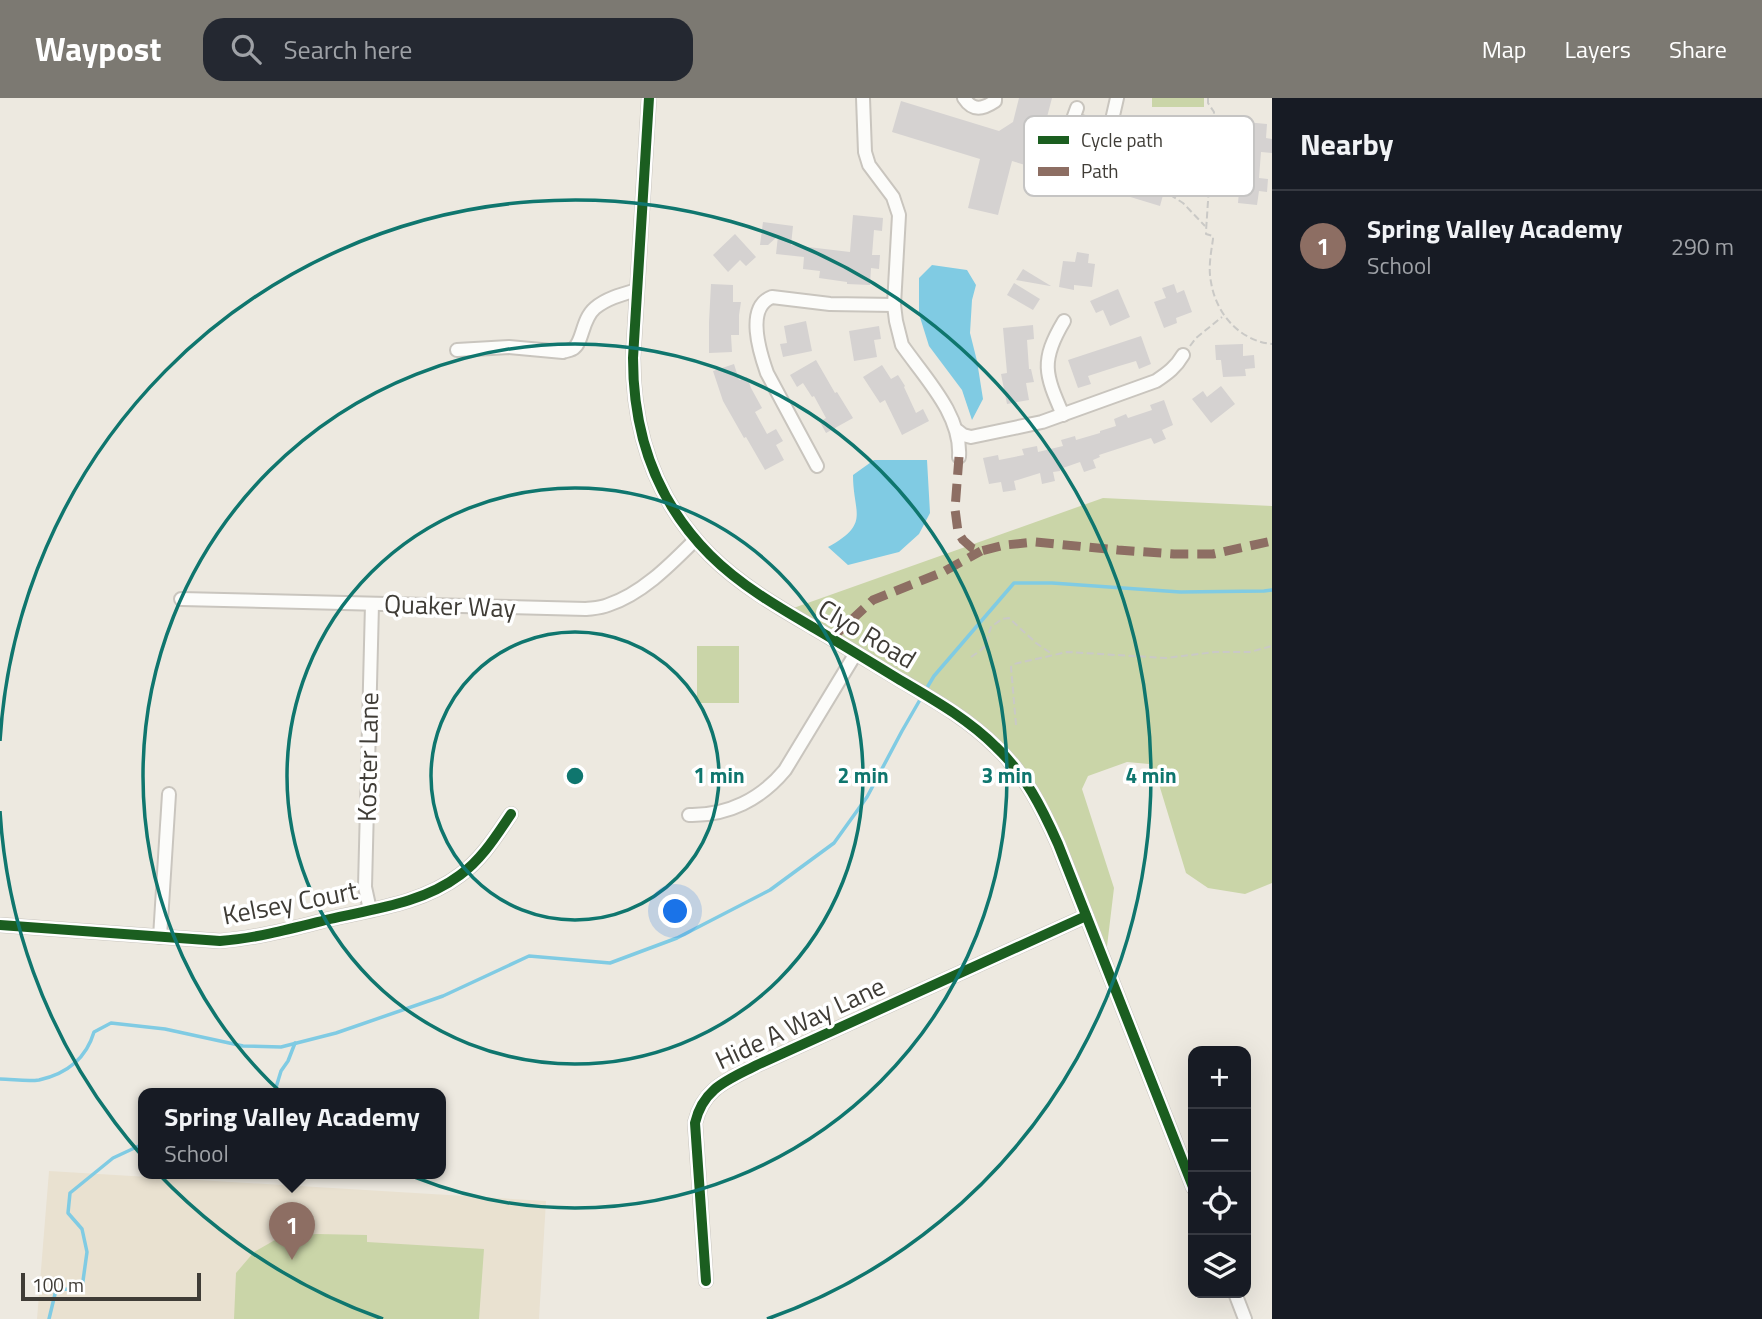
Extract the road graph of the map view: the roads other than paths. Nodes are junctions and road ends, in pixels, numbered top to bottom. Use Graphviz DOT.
graph roads {
  1 [pos="649,98"];
  2 [pos="863,98"];
  3 [pos="964,98"];
  4 [pos="995,98"];
  5 [pos="1117,98"];
  6 [pos="1077,108"];
  7 [pos="1074,116"];
  8 [pos="1113,116"];
  9 [pos="637,290"];
  10 [pos="894,306"];
  11 [pos="1064,321"];
  12 [pos="457,350"];
  13 [pos="1183,355"];
  14 [pos="1063,415"];
  15 [pos="958,431"];
  16 [pos="959,457"];
  17 [pos="817,466"];
  18 [pos="695,540"];
  19 [pos="181,598"];
  20 [pos="372,604"];
  21 [pos="856,653"];
  22 [pos="169,794"];
  23 [pos="511,814"];
  24 [pos="689,816"];
  25 [pos="370,909"];
  26 [pos="1086,916"];
  27 [pos="0,925"];
  28 [pos="160,937"];
  29 [pos="1188,1174"];
  30 [pos="706,1282"];
  31 [pos="1237,1298"];
  32 [pos="1245,1319"];
  1 -- 9 [label="street, Clyo Road"];
  2 -- 10 [label="street"];
  3 -- 4 [label="street"];
  5 -- 8 [label="street"];
  6 -- 7 [label="street"];
  9 -- 12 [label="street"];
  9 -- 18 [label="street, Clyo Road"];
  10 -- 15 [label="street"];
  10 -- 17 [label="street"];
  11 -- 14 [label="street"];
  13 -- 14 [label="street"];
  14 -- 15 [label="street"];
  15 -- 16 [label="street"];
  18 -- 20 [label="street, Quaker Way"];
  18 -- 21 [label="street, Clyo Road"];
  19 -- 20 [label="street, Quaker Way"];
  20 -- 25 [label="street, Koster Lane"];
  21 -- 24 [label="street"];
  21 -- 26 [label="street, Clyo Road"];
  22 -- 28 [label="street"];
  23 -- 25 [label="street, Kelsey Court"];
  25 -- 28 [label="street, Kelsey Court"];
  26 -- 29 [label="street, Clyo Road"];
  26 -- 30 [label="street, Hide A Way Lane"];
  27 -- 28 [label="street, Kelsey Court"];
  31 -- 32 [label="street"];
}
